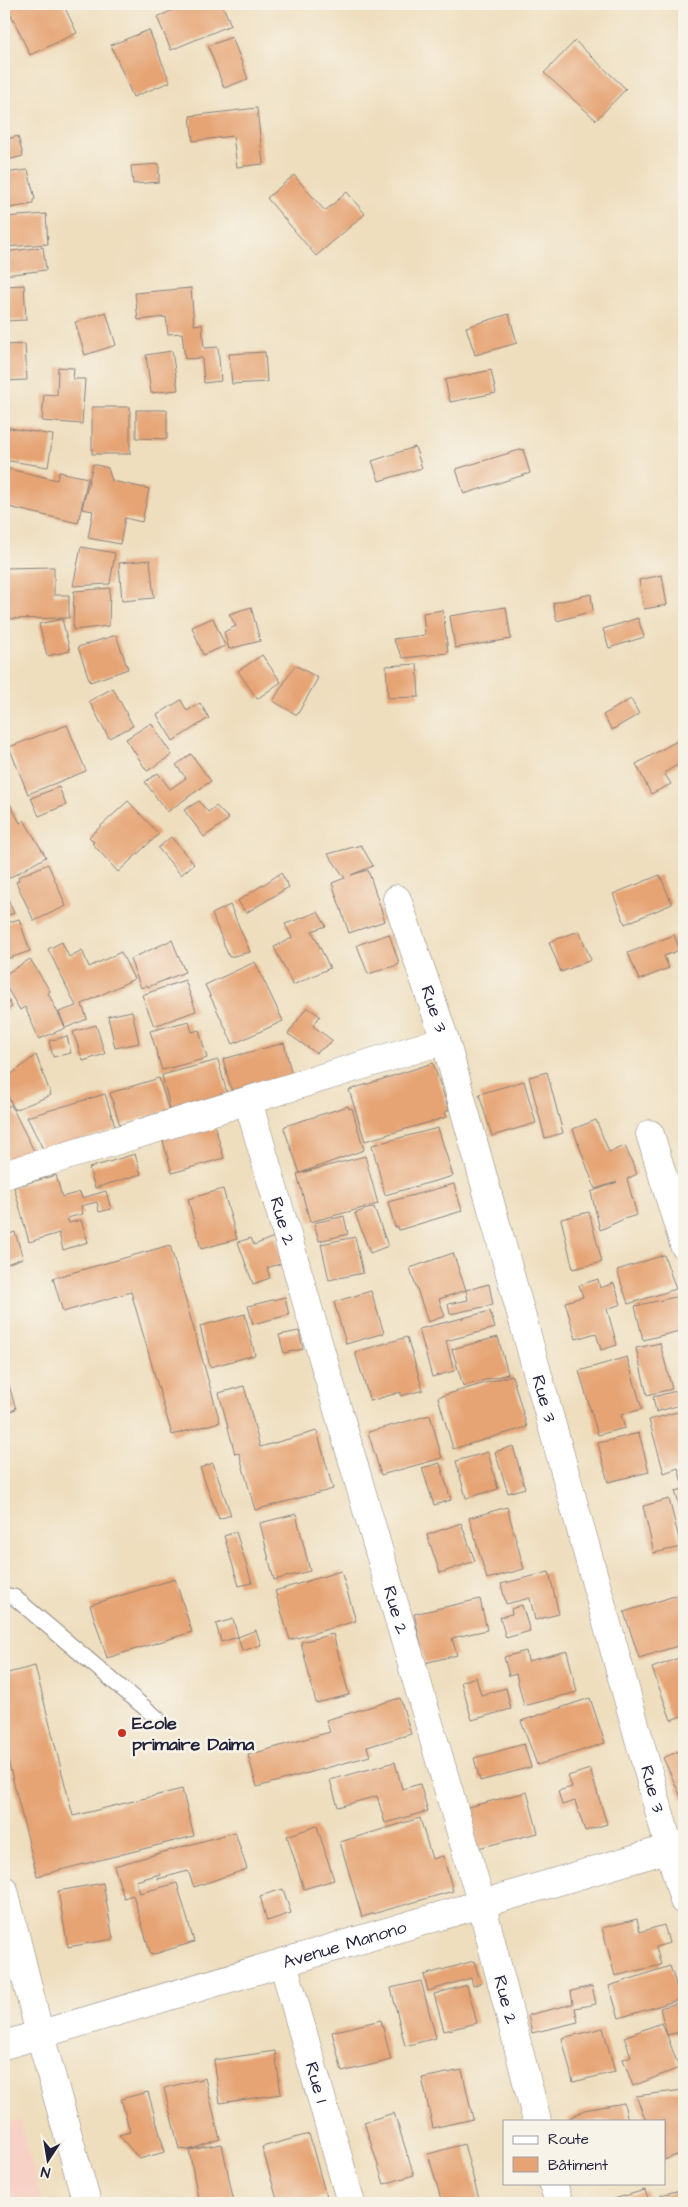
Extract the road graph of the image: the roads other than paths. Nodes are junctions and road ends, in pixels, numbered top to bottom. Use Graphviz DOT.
graph roads {
  1 [pos="397,899"];
  2 [pos="445,1040"];
  3 [pos="248,1101"];
  4 [pos="650,1134"];
  5 [pos="4,1175"];
  6 [pos="684,1245"];
  7 [pos="4,1595"];
  8 [pos="157,1718"];
  9 [pos="677,1846"];
  10 [pos="4,1890"];
  11 [pos="684,1900"];
  12 [pos="481,1902"];
  13 [pos="283,1962"];
  14 [pos="40,2035"];
  15 [pos="4,2045"];
  16 [pos="537,2120"];
  17 [pos="554,2184"];
  18 [pos="87,2203"];
  19 [pos="351,2203"];
  20 [pos="559,2203"];
  1 -- 2 [label="street, Rue 3"];
  2 -- 3 [label="street"];
  2 -- 9 [label="street, Rue 3"];
  3 -- 5 [label="street"];
  3 -- 12 [label="street, Rue 2"];
  4 -- 6 [label="street"];
  7 -- 8 [label="lane"];
  9 -- 11 [label="street, Rue 3"];
  9 -- 12 [label="street, Avenue Manono"];
  10 -- 14 [label="street"];
  12 -- 13 [label="street, Avenue Manono"];
  12 -- 16 [label="street, Rue 2"];
  13 -- 14 [label="street, Avenue Manono"];
  13 -- 19 [label="street, Rue 1"];
  14 -- 15 [label="street, Avenue Manono"];
  14 -- 18 [label="street"];
  17 -- 20 [label="street"];
}
